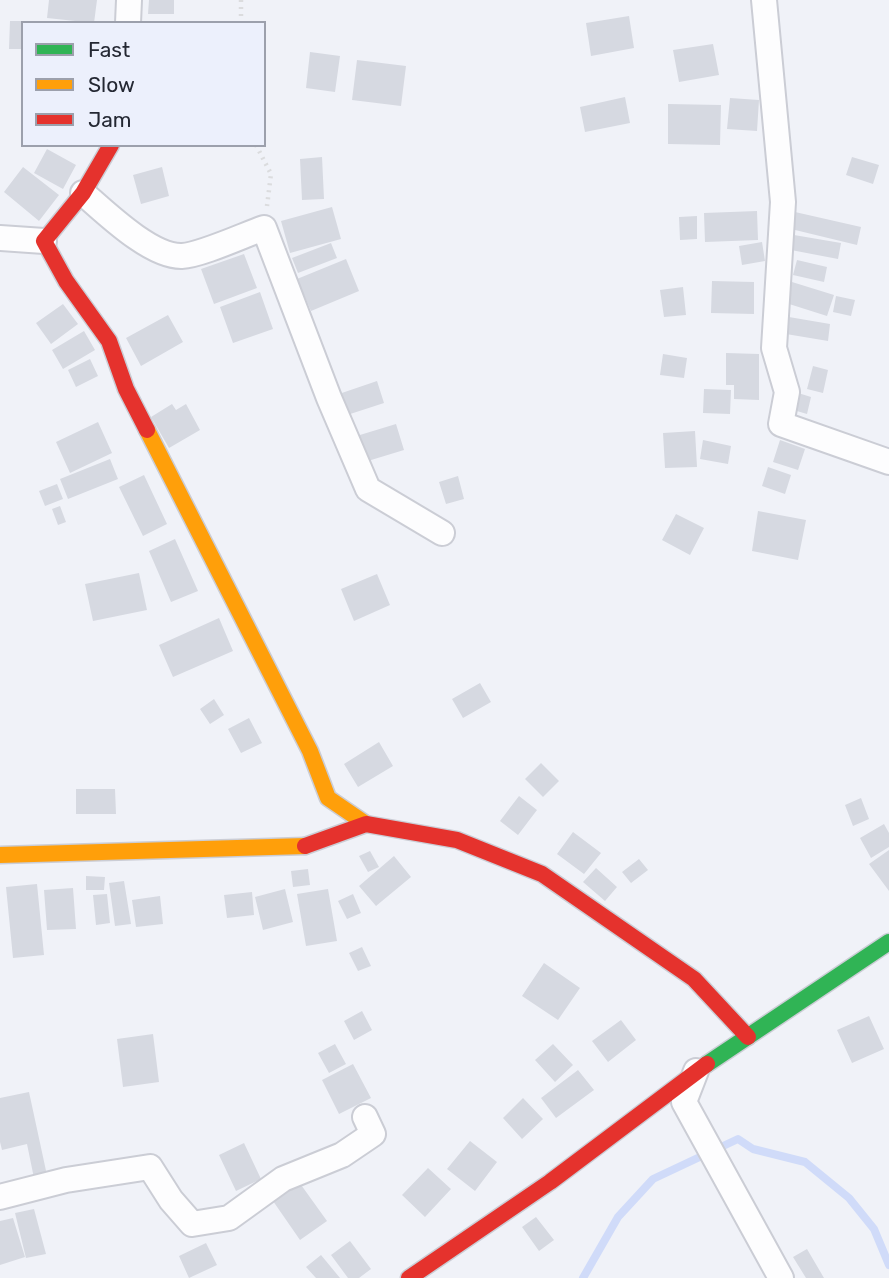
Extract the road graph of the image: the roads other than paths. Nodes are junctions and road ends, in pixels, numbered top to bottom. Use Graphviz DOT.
graph roads {
  1 [pos="129,0"];
  2 [pos="764,0"];
  3 [pos="128,21"];
  4 [pos="110,147"];
  5 [pos="83,194"];
  6 [pos="0,238"];
  7 [pos="44,241"];
  8 [pos="889,462"];
  9 [pos="442,533"];
  10 [pos="366,824"];
  11 [pos="0,855"];
  12 [pos="889,942"];
  13 [pos="748,1037"];
  14 [pos="697,1070"];
  15 [pos="365,1117"];
  16 [pos="0,1197"];
  17 [pos="775,1268"];
  18 [pos="409,1278"];
  1 -- 3 [label="street"];
  2 -- 8 [label="street"];
  4 -- 5 [label="street"];
  5 -- 7 [label="street"];
  5 -- 9 [label="street"];
  6 -- 7 [label="street"];
  7 -- 10 [label="street"];
  10 -- 11 [label="street"];
  10 -- 13 [label="street"];
  12 -- 13 [label="street"];
  13 -- 14 [label="street"];
  14 -- 17 [label="street"];
  14 -- 18 [label="street"];
  15 -- 16 [label="street"];
}
